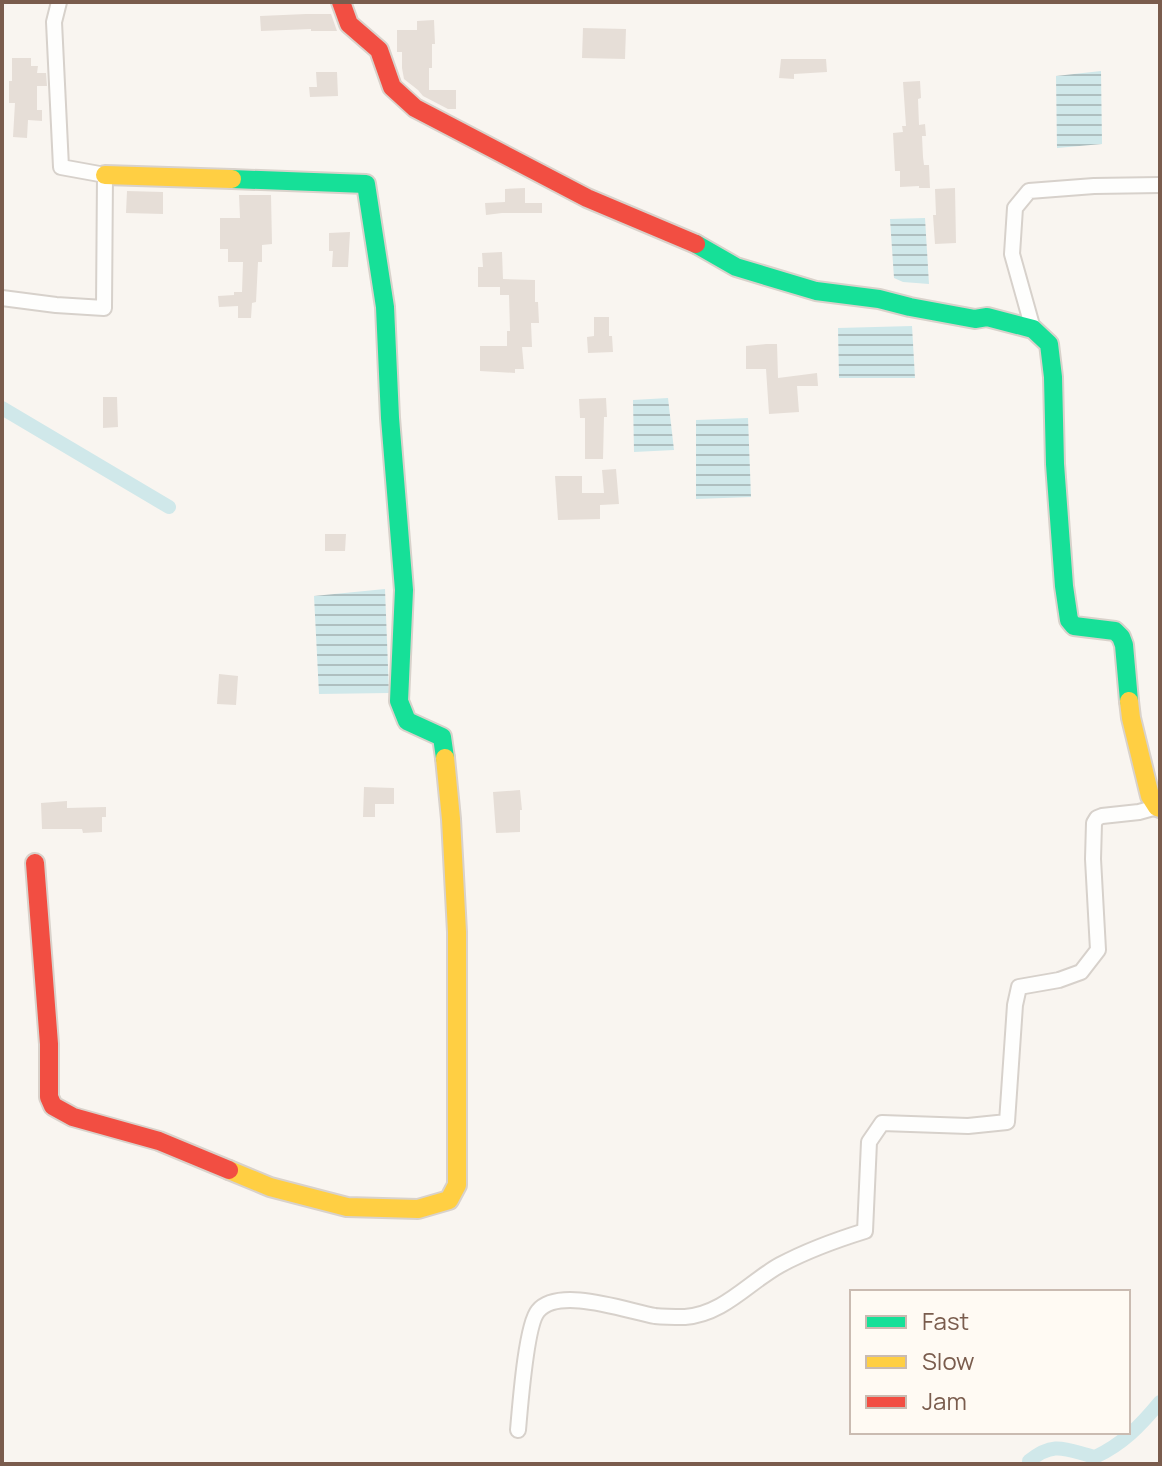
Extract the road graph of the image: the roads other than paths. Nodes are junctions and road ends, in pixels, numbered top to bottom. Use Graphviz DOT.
graph roads {
  1 [pos="59,2"];
  2 [pos="341,2"];
  3 [pos="105,175"];
  4 [pos="1160,185"];
  5 [pos="2,298"];
  6 [pos="1033,329"];
  7 [pos="1158,807"];
  8 [pos="35,863"];
  9 [pos="518,1430"];
  1 -- 3 [label="street"];
  2 -- 6 [label="street"];
  3 -- 5 [label="street"];
  3 -- 8 [label="street"];
  4 -- 6 [label="street"];
  6 -- 7 [label="street"];
  7 -- 9 [label="street"];
}
